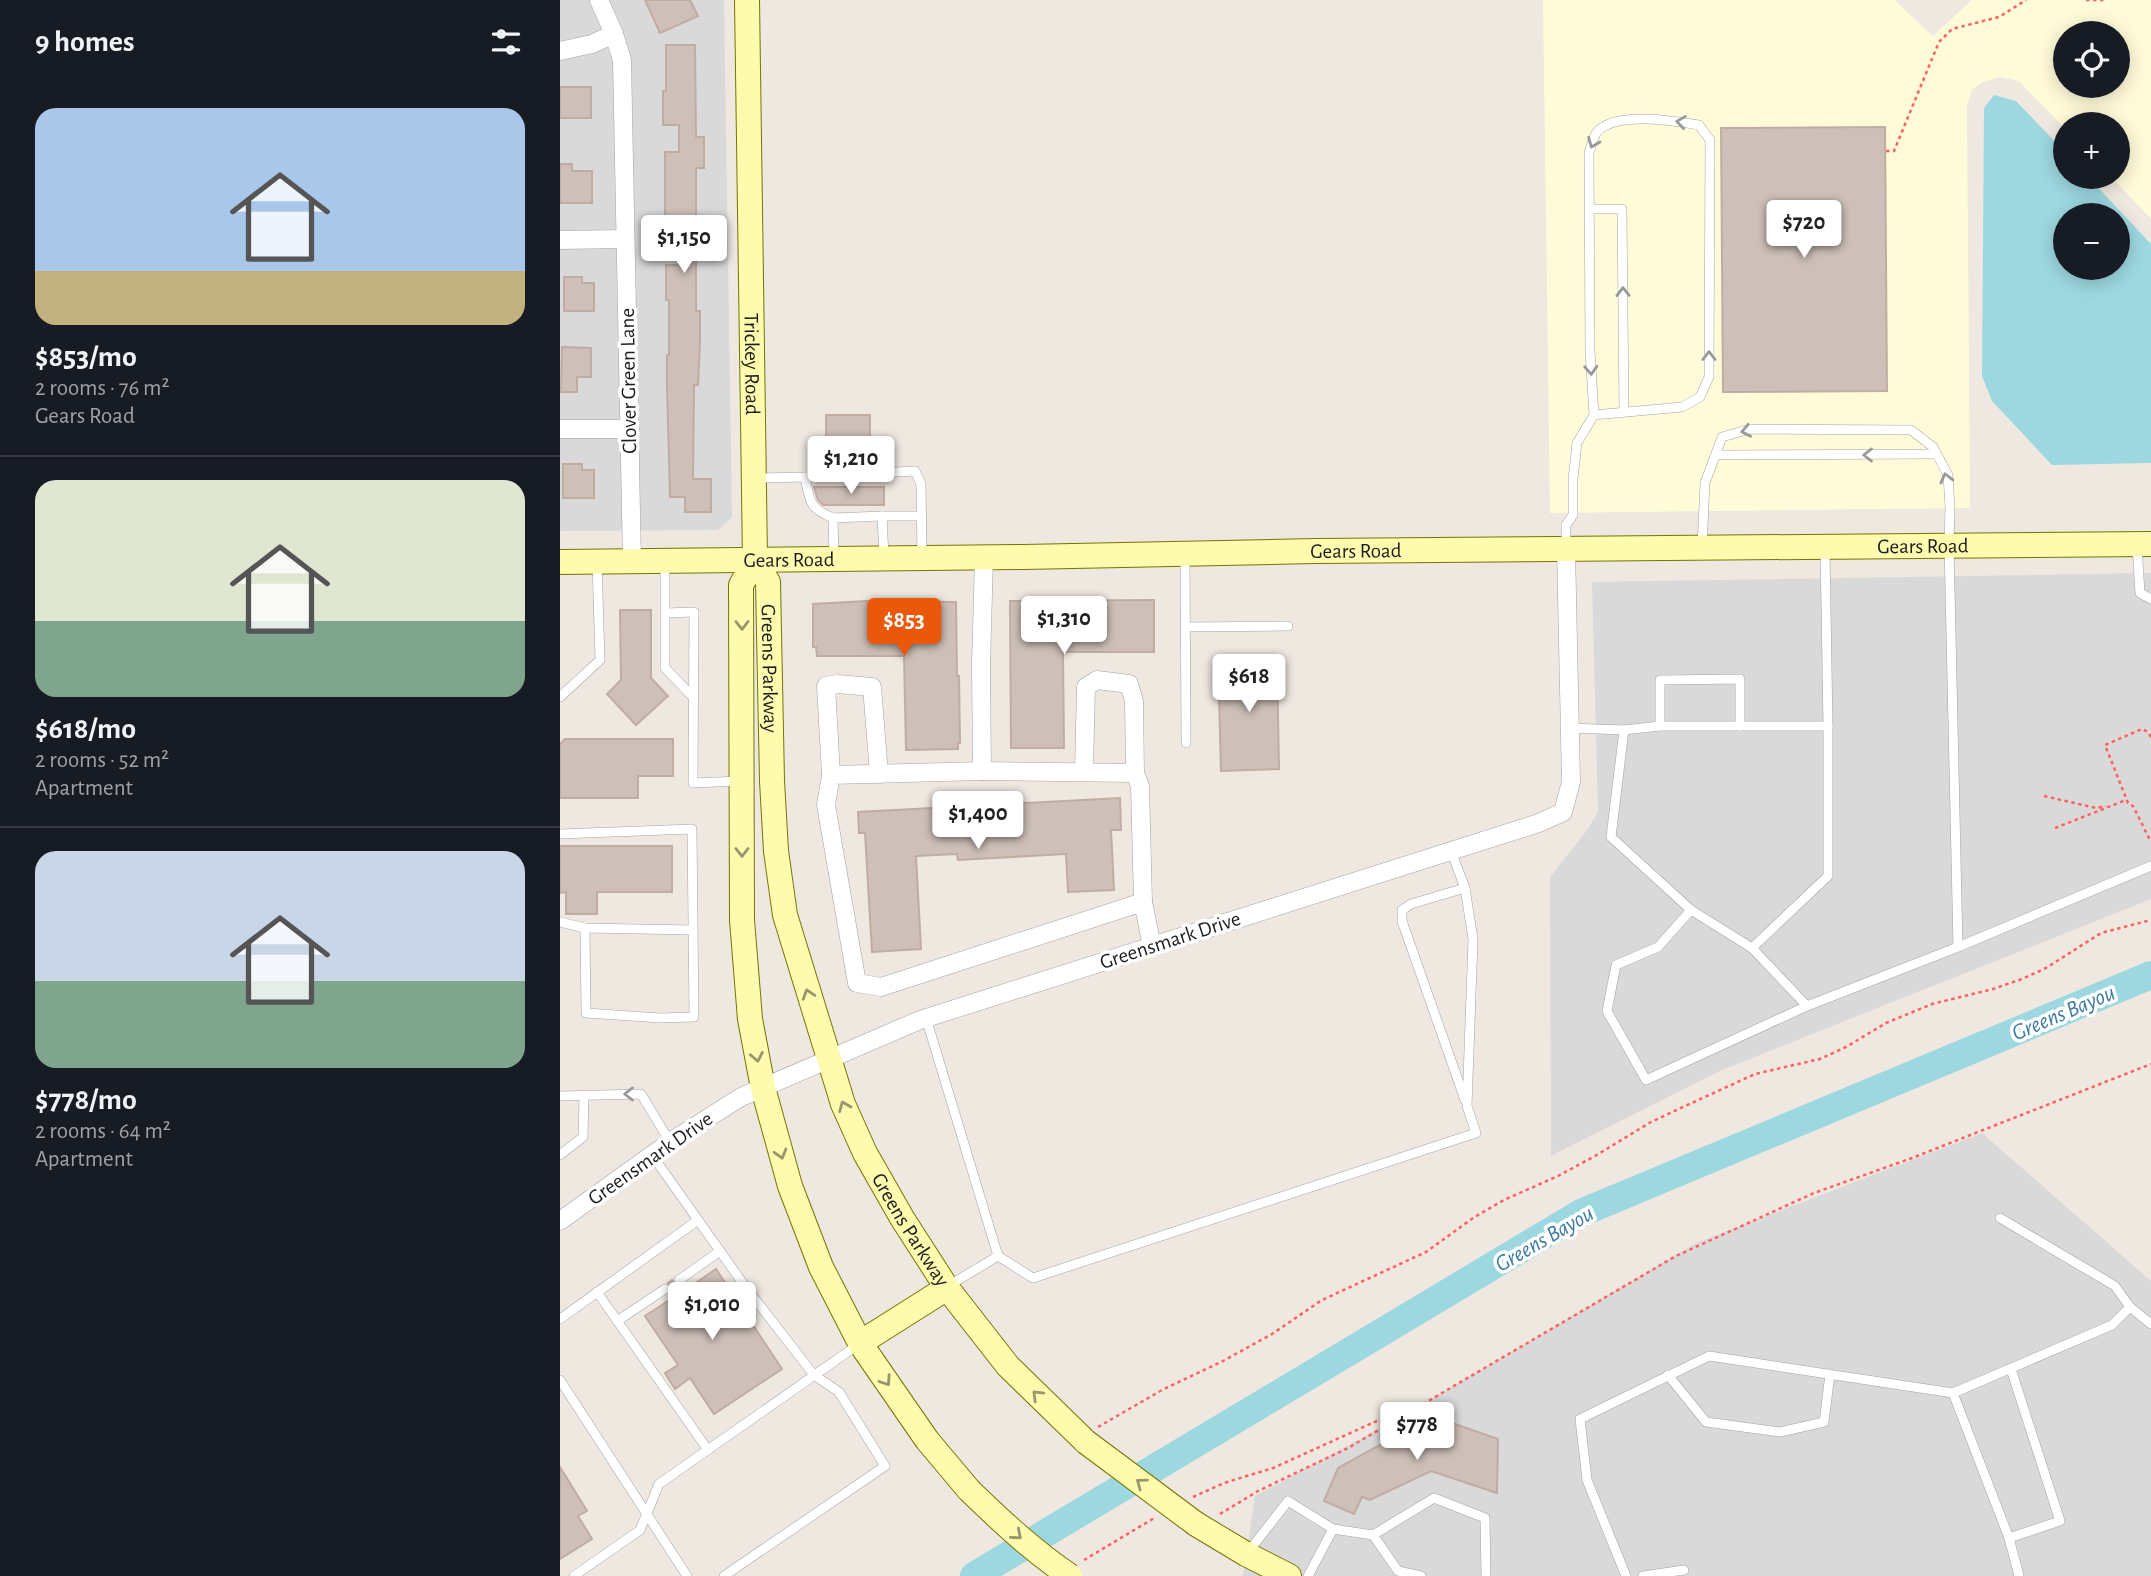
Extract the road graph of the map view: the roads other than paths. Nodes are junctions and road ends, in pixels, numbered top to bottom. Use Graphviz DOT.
graph roads {
  1 [pos="599,0"];
  2 [pos="747,0"];
  3 [pos="614,34"];
  4 [pos="560,51"];
  5 [pos="1589,209"];
  6 [pos="625,239"];
  7 [pos="560,240"];
  8 [pos="1624,412"];
  9 [pos="1594,415"];
  10 [pos="560,429"];
  11 [pos="630,429"];
  12 [pos="1937,454"];
  13 [pos="1716,455"];
  14 [pos="805,477"];
  15 [pos="754,478"];
  16 [pos="882,516"];
  17 [pos="922,516"];
  18 [pos="833,518"];
  19 [pos="2144,544"];
  20 [pos="1949,545"];
  21 [pos="1825,547"];
  22 [pos="1702,548"];
  23 [pos="1566,549"];
  24 [pos="1185,554"];
  25 [pos="922,558"];
  26 [pos="984,558"];
  27 [pos="834,559"];
  28 [pos="884,559"];
  29 [pos="755,560"];
  30 [pos="560,562"];
  31 [pos="597,562"];
  32 [pos="632,562"];
  33 [pos="666,562"];
  34 [pos="2151,599"];
  35 [pos="666,613"];
  36 [pos="1288,626"];
  37 [pos="1185,627"];
  38 [pos="693,696"];
  39 [pos="560,697"];
  40 [pos="1660,726"];
  41 [pos="1740,726"];
  42 [pos="1828,726"];
  43 [pos="1569,728"];
  44 [pos="1624,730"];
  45 [pos="1186,743"];
  46 [pos="982,771"];
  47 [pos="1084,772"];
  48 [pos="1135,773"];
  49 [pos="879,774"];
  50 [pos="831,775"];
  51 [pos="742,781"];
  52 [pos="772,781"];
  53 [pos="560,834"];
  54 [pos="1451,851"];
  55 [pos="2151,866"];
  56 [pos="1465,888"];
  57 [pos="1143,902"];
  58 [pos="1691,910"];
  59 [pos="560,922"];
  60 [pos="585,928"];
  61 [pos="693,930"];
  62 [pos="1152,946"];
  63 [pos="1958,947"];
  64 [pos="1752,948"];
  65 [pos="1807,1006"];
  66 [pos="926,1018"];
  67 [pos="829,1059"];
  68 [pos="763,1088"];
  69 [pos="584,1095"];
  70 [pos="560,1096"];
  71 [pos="1467,1106"];
  72 [pos="670,1142"];
  73 [pos="560,1155"];
  74 [pos="652,1155"];
  75 [pos="2000,1218"];
  76 [pos="698,1220"];
  77 [pos="560,1221"];
  78 [pos="720,1251"];
  79 [pos="998,1256"];
  80 [pos="679,1280"];
  81 [pos="947,1287"];
  82 [pos="666,1289"];
  83 [pos="597,1292"];
  84 [pos="2130,1307"];
  85 [pos="560,1319"];
  86 [pos="617,1321"];
  87 [pos="2151,1324"];
  88 [pos="860,1343"];
  89 [pos="2011,1369"];
  90 [pos="1830,1374"];
  91 [pos="814,1375"];
  92 [pos="1668,1375"];
  93 [pos="560,1380"];
  94 [pos="1953,1393"];
  95 [pos="708,1450"];
  96 [pos="646,1514"];
  97 [pos="1333,1529"];
  98 [pos="1373,1535"];
  99 [pos="2009,1538"];
  100 [pos="1246,1554"];
  101 [pos="1075,1569"];
  102 [pos="1684,1570"];
  103 [pos="1276,1573"];
  104 [pos="574,1576"];
  105 [pos="687,1576"];
  106 [pos="724,1576"];
  107 [pos="1308,1576"];
  108 [pos="1421,1576"];
  109 [pos="1486,1576"];
  110 [pos="1626,1576"];
  111 [pos="1643,1576"];
  112 [pos="2019,1576"];
  1 -- 3 [label="street, Clover Green Lane"];
  2 -- 15 [label="street, Trickey Road"];
  3 -- 4 [label="street"];
  3 -- 6 [label="street, Clover Green Lane"];
  8 -- 5 [label="lane, one-way"];
  8 -- 5 [label="lane, one-way"];
  5 -- 9 [label="lane, one-way"];
  6 -- 7 [label="street"];
  6 -- 11 [label="street, Clover Green Lane"];
  8 -- 9 [label="lane"];
  9 -- 23 [label="lane"];
  10 -- 11 [label="street"];
  11 -- 32 [label="street, Clover Green Lane"];
  12 -- 13 [label="lane, one-way"];
  12 -- 13 [label="lane, one-way"];
  20 -- 12 [label="lane, one-way"];
  13 -- 22 [label="lane"];
  14 -- 15 [label="lane"];
  14 -- 17 [label="lane"];
  14 -- 18 [label="lane"];
  15 -- 29 [label="street, Trickey Road"];
  16 -- 17 [label="lane"];
  16 -- 18 [label="lane"];
  16 -- 28 [label="lane"];
  17 -- 25 [label="lane"];
  18 -- 27 [label="lane"];
  19 -- 20 [label="street, Gears Road"];
  19 -- 34 [label="lane"];
  20 -- 21 [label="street, Gears Road"];
  20 -- 63 [label="lane"];
  21 -- 22 [label="street, Gears Road"];
  21 -- 42 [label="lane"];
  22 -- 23 [label="street, Gears Road"];
  23 -- 24 [label="street, Gears Road"];
  23 -- 43 [label="street, Greensmark Drive"];
  24 -- 26 [label="street, Gears Road"];
  24 -- 37 [label="lane"];
  25 -- 26 [label="street, Gears Road"];
  25 -- 28 [label="street, Gears Road"];
  26 -- 46 [label="street"];
  27 -- 28 [label="street, Gears Road"];
  27 -- 29 [label="street, Gears Road"];
  29 -- 33 [label="street, Gears Road"];
  29 -- 51 [label="street, Greens Parkway, one-way"];
  29 -- 52 [label="street, Greens Parkway"];
  30 -- 31 [label="street, Gears Road"];
  31 -- 32 [label="street, Gears Road"];
  31 -- 39 [label="lane"];
  32 -- 33 [label="street, Gears Road"];
  33 -- 35 [label="lane"];
  35 -- 38 [label="lane"];
  35 -- 38 [label="lane"];
  36 -- 37 [label="lane"];
  37 -- 45 [label="lane"];
  38 -- 51 [label="lane"];
  40 -- 41 [label="lane"];
  40 -- 41 [label="lane"];
  40 -- 44 [label="lane"];
  41 -- 42 [label="lane"];
  42 -- 64 [label="lane"];
  43 -- 44 [label="lane"];
  43 -- 54 [label="street, Greensmark Drive"];
  44 -- 58 [label="lane"];
  46 -- 47 [label="street"];
  46 -- 49 [label="street"];
  47 -- 48 [label="street"];
  47 -- 48 [label="street"];
  48 -- 57 [label="street"];
  49 -- 50 [label="street"];
  49 -- 50 [label="street"];
  50 -- 57 [label="street"];
  51 -- 52 [label="street"];
  51 -- 68 [label="street, Greens Parkway, one-way"];
  67 -- 52 [label="street, Greens Parkway, one-way"];
  53 -- 61 [label="lane"];
  54 -- 56 [label="lane"];
  54 -- 62 [label="street, Greensmark Drive"];
  55 -- 63 [label="lane"];
  56 -- 71 [label="lane"];
  56 -- 71 [label="lane"];
  57 -- 62 [label="street"];
  58 -- 64 [label="lane"];
  58 -- 65 [label="lane"];
  59 -- 60 [label="lane"];
  60 -- 61 [label="lane"];
  60 -- 61 [label="lane"];
  62 -- 66 [label="street, Greensmark Drive"];
  63 -- 65 [label="lane"];
  64 -- 65 [label="lane"];
  66 -- 67 [label="street, Greensmark Drive"];
  66 -- 79 [label="lane"];
  67 -- 68 [label="street, Greensmark Drive"];
  81 -- 67 [label="street, Greens Parkway, one-way"];
  68 -- 72 [label="street, Greensmark Drive"];
  68 -- 88 [label="street, Greens Parkway, one-way"];
  69 -- 70 [label="lane"];
  72 -- 69 [label="lane, one-way"];
  69 -- 73 [label="lane"];
  71 -- 79 [label="lane"];
  72 -- 74 [label="street, Greensmark Drive"];
  74 -- 76 [label="lane"];
  74 -- 77 [label="street, Greensmark Drive"];
  75 -- 84 [label="lane"];
  76 -- 78 [label="lane"];
  76 -- 83 [label="lane"];
  78 -- 80 [label="lane"];
  78 -- 91 [label="lane"];
  79 -- 81 [label="lane"];
  81 -- 88 [label="street"];
  100 -- 81 [label="street, Greens Parkway, one-way, bridge"];
  82 -- 86 [label="lane"];
  83 -- 85 [label="lane"];
  83 -- 86 [label="lane"];
  84 -- 87 [label="lane"];
  84 -- 89 [label="lane"];
  86 -- 95 [label="lane"];
  88 -- 91 [label="lane"];
  88 -- 101 [label="street, Greens Parkway, one-way, bridge"];
  89 -- 94 [label="lane"];
  89 -- 99 [label="lane"];
  90 -- 92 [label="lane"];
  90 -- 92 [label="lane"];
  90 -- 94 [label="lane"];
  91 -- 95 [label="lane"];
  91 -- 106 [label="lane"];
  92 -- 110 [label="lane"];
  93 -- 96 [label="lane"];
  94 -- 99 [label="lane"];
  95 -- 96 [label="lane"];
  96 -- 104 [label="lane"];
  96 -- 105 [label="lane"];
  97 -- 98 [label="lane"];
  97 -- 100 [label="lane"];
  97 -- 107 [label="lane"];
  98 -- 108 [label="lane"];
  98 -- 109 [label="lane"];
  99 -- 112 [label="lane"];
  100 -- 103 [label="street, Greens Parkway"];
  102 -- 111 [label="lane"];
}
